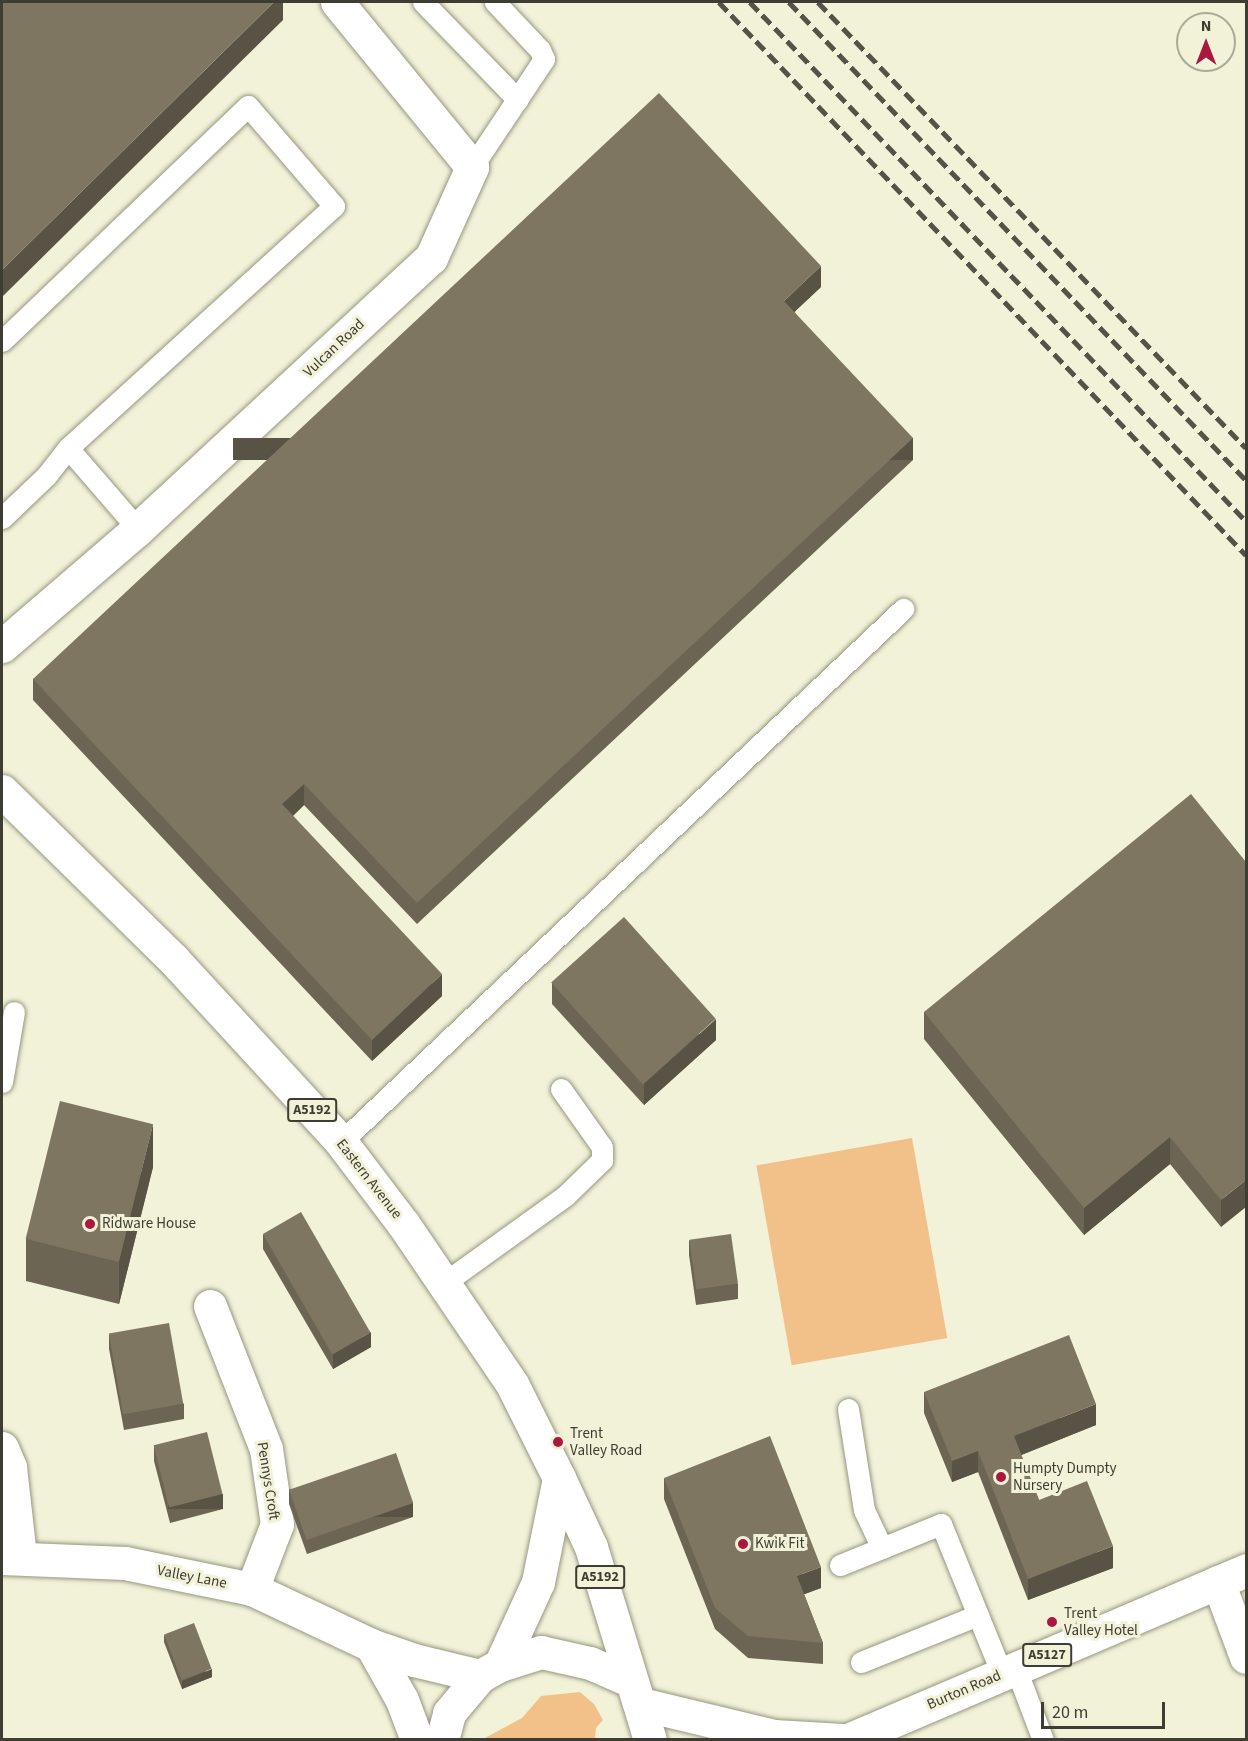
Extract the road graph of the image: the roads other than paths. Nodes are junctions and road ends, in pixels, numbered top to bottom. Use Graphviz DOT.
graph roads {
  1 [pos="337,2"];
  2 [pos="423,2"];
  3 [pos="495,2"];
  4 [pos="518,100"];
  5 [pos="472,167"];
  6 [pos="2,341"];
  7 [pos="68,448"];
  8 [pos="2,518"];
  9 [pos="138,529"];
  10 [pos="903,609"];
  11 [pos="2,646"];
  12 [pos="2,791"];
  13 [pos="14,1012"];
  14 [pos="2,1082"];
  15 [pos="561,1089"];
  16 [pos="341,1142"];
  17 [pos="444,1283"];
  18 [pos="210,1306"];
  19 [pos="848,1409"];
  20 [pos="2,1448"];
  21 [pos="559,1478"];
  22 [pos="882,1548"];
  23 [pos="11,1557"];
  24 [pos="840,1565"];
  25 [pos="1232,1576"];
  26 [pos="252,1588"];
  27 [pos="978,1615"];
  28 [pos="371,1645"];
  29 [pos="1246,1657"];
  30 [pos="861,1662"];
  31 [pos="490,1670"];
  32 [pos="1009,1671"];
  33 [pos="635,1692"];
  34 [pos="417,1740"];
  35 [pos="442,1740"];
  36 [pos="650,1740"];
  37 [pos="842,1740"];
  38 [pos="848,1740"];
  39 [pos="1043,1740"];
  1 -- 5 [label="main road"];
  2 -- 4 [label="lane"];
  3 -- 4 [label="lane"];
  4 -- 5 [label="lane"];
  5 -- 9 [label="main road, Vulcan Road"];
  6 -- 7 [label="lane"];
  7 -- 8 [label="lane"];
  7 -- 9 [label="lane"];
  9 -- 11 [label="main road, Vulcan Road"];
  10 -- 16 [label="lane"];
  12 -- 16 [label="main road, Eastern Avenue / A5192"];
  13 -- 14 [label="lane"];
  15 -- 17 [label="lane"];
  16 -- 17 [label="main road, Eastern Avenue / A5192"];
  17 -- 21 [label="main road, Eastern Avenue / A5192"];
  18 -- 26 [label="main road, Pennys Croft"];
  19 -- 22 [label="lane"];
  20 -- 23 [label="main road"];
  21 -- 31 [label="main road"];
  21 -- 33 [label="main road, Eastern Avenue / A5192"];
  22 -- 24 [label="lane"];
  22 -- 27 [label="lane"];
  23 -- 26 [label="main road, Valley Lane"];
  25 -- 29 [label="main road"];
  25 -- 32 [label="main road, Burton Road / A5127"];
  26 -- 28 [label="main road, Valley Lane"];
  27 -- 30 [label="lane"];
  27 -- 32 [label="lane"];
  28 -- 31 [label="main road, Valley Lane"];
  28 -- 34 [label="main road"];
  31 -- 33 [label="main road"];
  31 -- 35 [label="main road"];
  32 -- 38 [label="main road, Burton Road / A5127"];
  32 -- 39 [label="lane"];
  33 -- 36 [label="main road, Eastern Avenue"];
  33 -- 37 [label="main road"];
}
